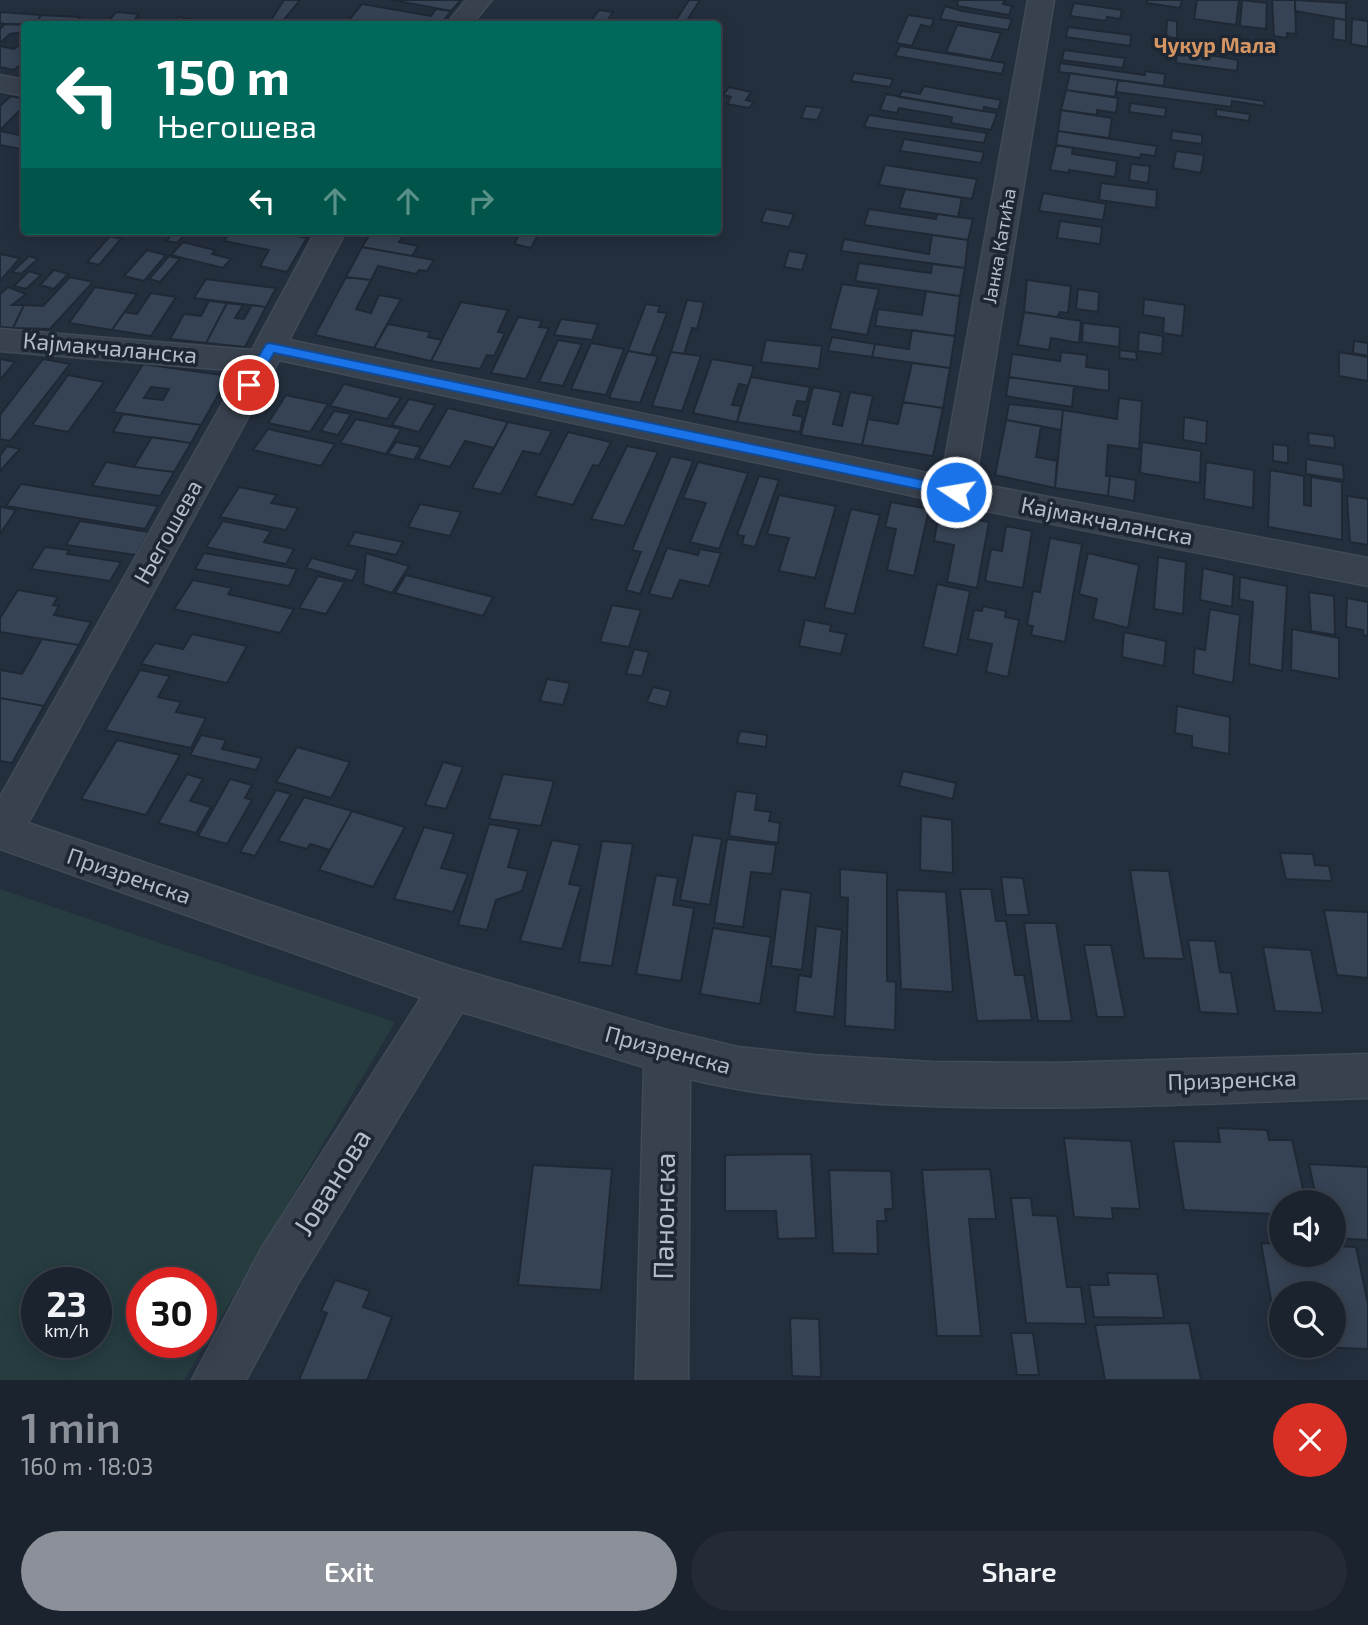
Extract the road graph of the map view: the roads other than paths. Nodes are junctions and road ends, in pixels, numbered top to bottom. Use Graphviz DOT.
graph roads {
  1 [pos="479,0"];
  2 [pos="1041,0"];
  3 [pos="462,21"];
  4 [pos="0,83"];
  5 [pos="21,87"];
  6 [pos="329,235"];
  7 [pos="0,340"];
  8 [pos="266,355"];
  9 [pos="956,492"];
  10 [pos="1368,572"];
  11 [pos="1,831"];
  12 [pos="452,988"];
  13 [pos="667,1052"];
  14 [pos="1368,1076"];
  15 [pos="218,1380"];
  16 [pos="662,1380"];
  1 -- 3 [label="street"];
  2 -- 9 [label="street, Јанка Катића"];
  4 -- 5 [label="street"];
  6 -- 8 [label="street, Његошева"];
  7 -- 8 [label="street, Кајмакчаланска"];
  8 -- 9 [label="street, Кајмакчаланска"];
  8 -- 11 [label="street, Његошева"];
  9 -- 10 [label="street, Кајмакчаланска"];
  11 -- 12 [label="street, Призренска"];
  12 -- 13 [label="street, Призренска"];
  12 -- 15 [label="street, Јованова"];
  13 -- 14 [label="street, Призренска"];
  13 -- 16 [label="street, Панонска"];
}
